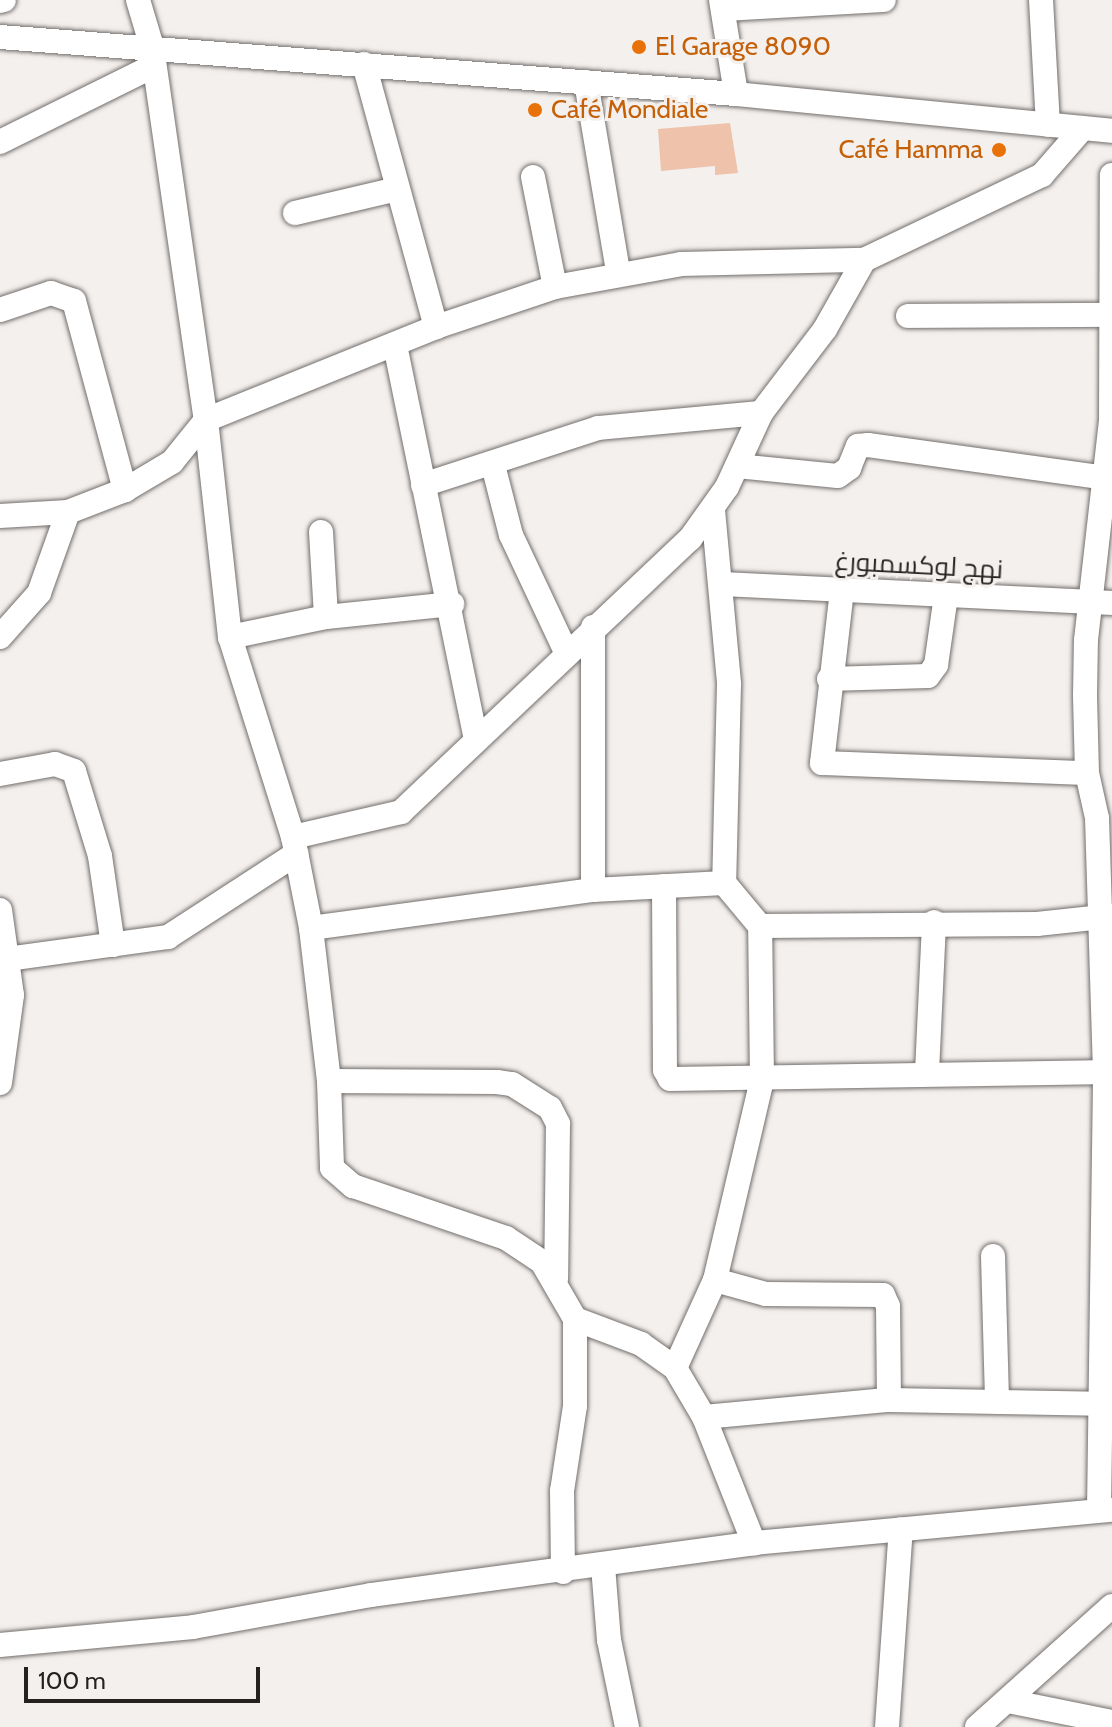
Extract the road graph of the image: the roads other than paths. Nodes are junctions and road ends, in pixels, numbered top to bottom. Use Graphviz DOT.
graph roads {
  1 [pos="138,0"];
  2 [pos="884,0"];
  3 [pos="1041,0"];
  4 [pos="722,4"];
  5 [pos="0,37"];
  6 [pos="153,57"];
  7 [pos="364,64"];
  8 [pos="586,82"];
  9 [pos="736,94"];
  10 [pos="1048,125"];
  11 [pos="1083,128"];
  12 [pos="1112,131"];
  13 [pos="0,142"];
  14 [pos="1112,175"];
  15 [pos="533,177"];
  16 [pos="397,189"];
  17 [pos="295,213"];
  18 [pos="864,260"];
  19 [pos="618,271"];
  20 [pos="555,287"];
  21 [pos="0,310"];
  22 [pos="1111,315"];
  23 [pos="908,316"];
  24 [pos="436,327"];
  25 [pos="395,345"];
  26 [pos="761,413"];
  27 [pos="206,420"];
  28 [pos="1111,422"];
  29 [pos="493,465"];
  30 [pos="737,466"];
  31 [pos="1106,478"];
  32 [pos="423,485"];
  33 [pos="125,490"];
  34 [pos="713,510"];
  35 [pos="68,512"];
  36 [pos="0,516"];
  37 [pos="321,532"];
  38 [pos="724,584"];
  39 [pos="842,590"];
  40 [pos="946,596"];
  41 [pos="1102,601"];
  42 [pos="452,604"];
  43 [pos="326,617"];
  44 [pos="593,627"];
  45 [pos="0,637"];
  46 [pos="230,637"];
  47 [pos="566,652"];
  48 [pos="829,679"];
  49 [pos="476,739"];
  50 [pos="1087,773"];
  51 [pos="0,774"];
  52 [pos="1104,818"];
  53 [pos="294,846"];
  54 [pos="724,883"];
  55 [pos="664,886"];
  56 [pos="593,890"];
  57 [pos="0,910"];
  58 [pos="1105,917"];
  59 [pos="934,922"];
  60 [pos="760,926"];
  61 [pos="311,928"];
  62 [pos="113,945"];
  63 [pos="5,959"];
  64 [pos="927,1072"];
  65 [pos="1109,1072"];
  66 [pos="762,1080"];
  67 [pos="329,1081"];
  68 [pos="0,1083"];
  69 [pos="1108,1190"];
  70 [pos="993,1256"];
  71 [pos="556,1278"];
  72 [pos="715,1280"];
  73 [pos="575,1319"];
  74 [pos="675,1368"];
  75 [pos="889,1400"];
  76 [pos="997,1402"];
  77 [pos="1107,1404"];
  78 [pos="704,1417"];
  79 [pos="1106,1510"];
  80 [pos="901,1529"];
  81 [pos="754,1543"];
  82 [pos="603,1566"];
  83 [pos="563,1572"];
  84 [pos="1112,1606"];
  85 [pos="0,1645"];
  86 [pos="1008,1701"];
  87 [pos="1112,1722"];
  88 [pos="627,1727"];
  89 [pos="887,1727"];
  90 [pos="977,1727"];
  1 -- 6 [label="street"];
  2 -- 4 [label="street"];
  3 -- 10 [label="street"];
  4 -- 9 [label="street"];
  5 -- 6 [label="street"];
  6 -- 7 [label="street"];
  6 -- 13 [label="street"];
  6 -- 27 [label="street"];
  7 -- 8 [label="street"];
  7 -- 16 [label="street"];
  8 -- 9 [label="street"];
  8 -- 19 [label="street"];
  9 -- 10 [label="street"];
  10 -- 11 [label="street"];
  11 -- 12 [label="street"];
  11 -- 18 [label="street"];
  14 -- 22 [label="street"];
  15 -- 20 [label="street"];
  16 -- 17 [label="street"];
  16 -- 24 [label="street"];
  18 -- 19 [label="street"];
  18 -- 26 [label="street"];
  19 -- 20 [label="street"];
  20 -- 24 [label="street"];
  21 -- 33 [label="street"];
  22 -- 23 [label="street"];
  22 -- 28 [label="street"];
  24 -- 25 [label="street"];
  25 -- 27 [label="street"];
  25 -- 32 [label="street"];
  26 -- 29 [label="street"];
  26 -- 30 [label="street"];
  27 -- 33 [label="street"];
  27 -- 46 [label="street"];
  28 -- 31 [label="street"];
  29 -- 32 [label="street"];
  29 -- 47 [label="street"];
  30 -- 31 [label="street"];
  30 -- 34 [label="street"];
  31 -- 41 [label="street"];
  32 -- 42 [label="street"];
  33 -- 35 [label="street"];
  34 -- 38 [label="street"];
  34 -- 44 [label="street"];
  35 -- 36 [label="street"];
  35 -- 45 [label="street"];
  37 -- 43 [label="street"];
  38 -- 39 [label="street, نهج لوكسمبورغ"];
  38 -- 54 [label="street"];
  39 -- 40 [label="street, نهج لوكسمبورغ"];
  39 -- 48 [label="street"];
  40 -- 41 [label="street, نهج لوكسمبورغ"];
  40 -- 48 [label="street"];
  41 -- 50 [label="street"];
  42 -- 43 [label="street"];
  42 -- 49 [label="street"];
  43 -- 46 [label="street"];
  44 -- 47 [label="street"];
  44 -- 56 [label="street"];
  46 -- 53 [label="street"];
  47 -- 49 [label="street"];
  48 -- 50 [label="street"];
  49 -- 53 [label="street"];
  50 -- 52 [label="street"];
  51 -- 62 [label="street"];
  52 -- 58 [label="street"];
  53 -- 61 [label="street"];
  53 -- 62 [label="street"];
  54 -- 55 [label="street"];
  54 -- 60 [label="street"];
  55 -- 56 [label="street"];
  55 -- 66 [label="street"];
  56 -- 61 [label="street"];
  57 -- 63 [label="street"];
  58 -- 59 [label="street"];
  58 -- 65 [label="street"];
  59 -- 60 [label="street"];
  59 -- 64 [label="street"];
  60 -- 66 [label="street"];
  61 -- 67 [label="street"];
  62 -- 63 [label="street"];
  63 -- 68 [label="street"];
  64 -- 65 [label="street"];
  64 -- 66 [label="street"];
  65 -- 69 [label="street"];
  66 -- 72 [label="street"];
  67 -- 71 [label="street"];
  67 -- 71 [label="street"];
  69 -- 77 [label="street"];
  70 -- 76 [label="street"];
  71 -- 73 [label="street"];
  72 -- 74 [label="street"];
  72 -- 75 [label="street"];
  73 -- 74 [label="street"];
  73 -- 83 [label="street"];
  74 -- 78 [label="street"];
  75 -- 76 [label="street"];
  75 -- 78 [label="street"];
  76 -- 77 [label="street"];
  77 -- 79 [label="street"];
  78 -- 81 [label="street"];
  79 -- 80 [label="street"];
  80 -- 81 [label="street"];
  80 -- 89 [label="street"];
  81 -- 82 [label="street"];
  82 -- 83 [label="street"];
  82 -- 88 [label="street"];
  83 -- 85 [label="street"];
  84 -- 86 [label="street"];
  86 -- 87 [label="street"];
  86 -- 90 [label="street"];
}
